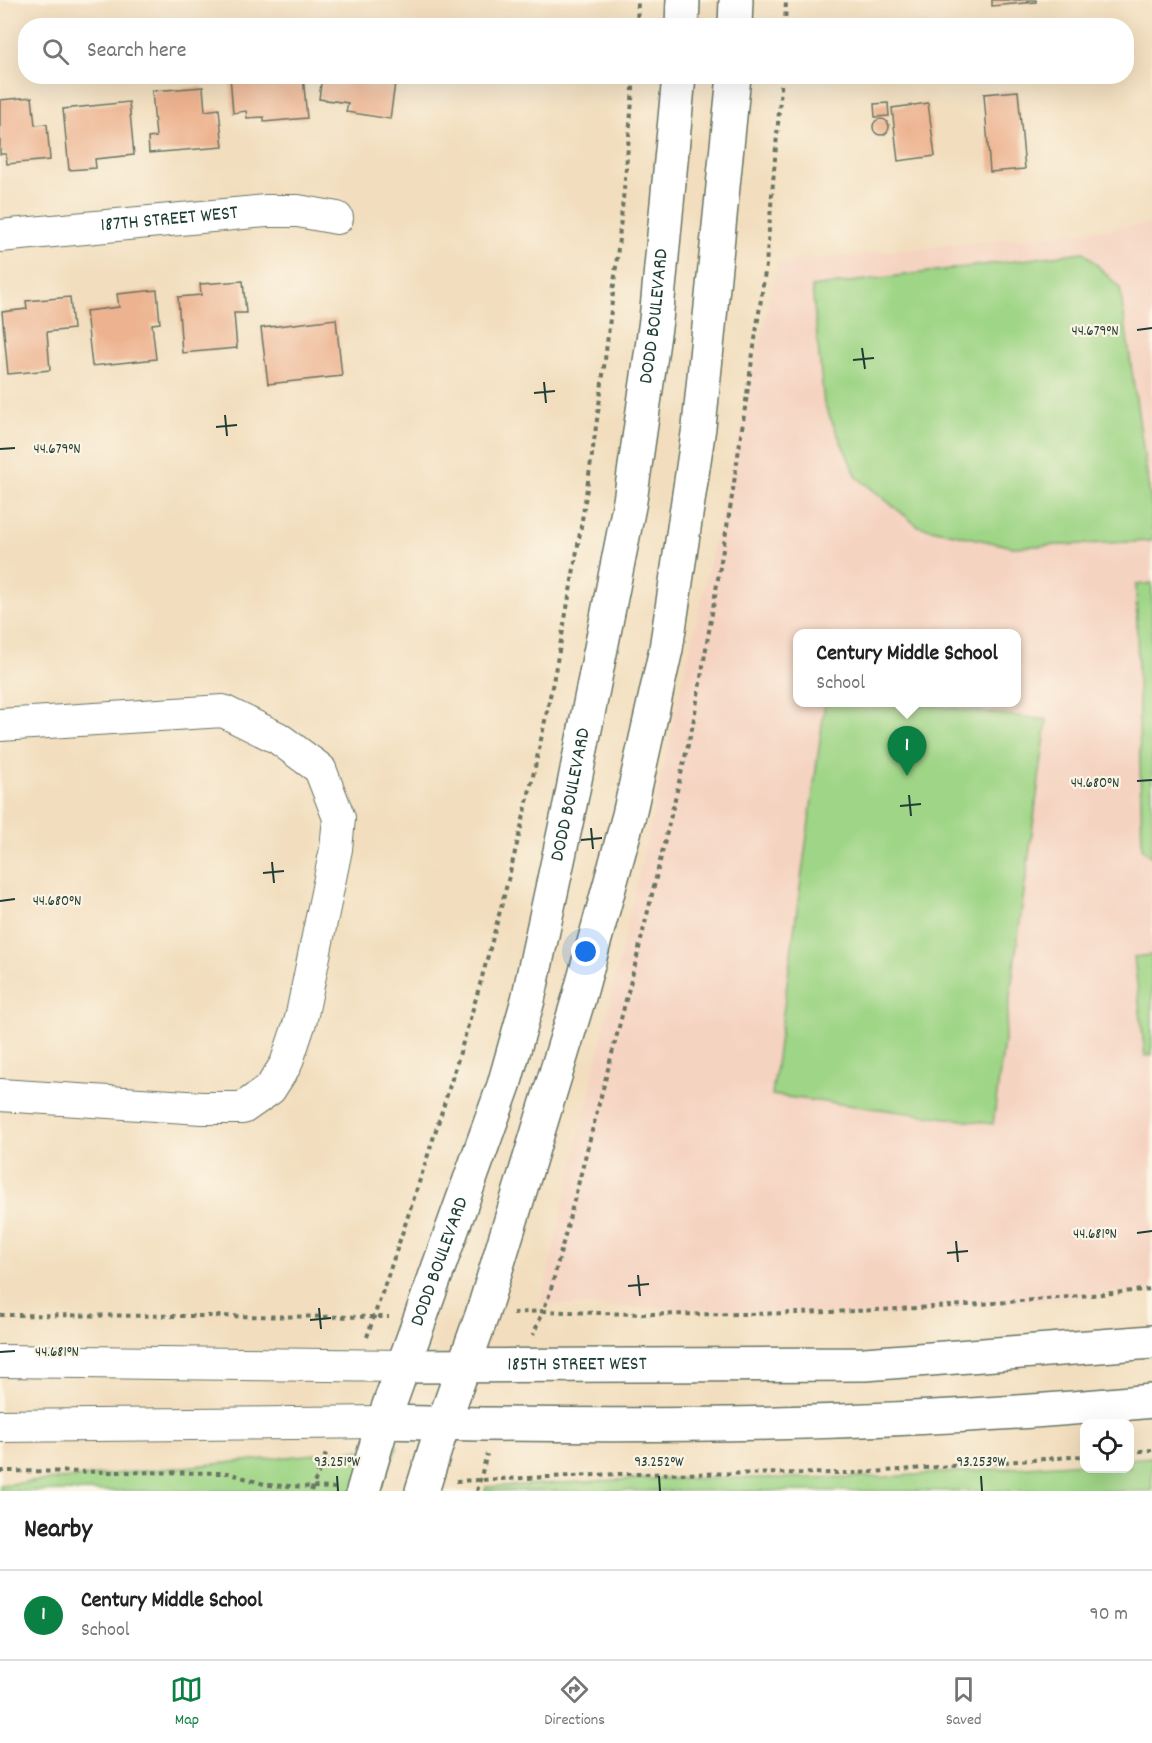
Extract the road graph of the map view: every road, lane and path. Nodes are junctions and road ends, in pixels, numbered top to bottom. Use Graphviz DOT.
graph roads {
  1 [pos="638,0"];
  2 [pos="682,0"];
  3 [pos="736,0"];
  4 [pos="786,0"];
  5 [pos="637,18"];
  6 [pos="682,18"];
  7 [pos="735,18"];
  8 [pos="785,18"];
  9 [pos="633,84"];
  10 [pos="678,84"];
  11 [pos="733,84"];
  12 [pos="781,84"];
  13 [pos="338,218"];
  14 [pos="0,236"];
  15 [pos="0,725"];
  16 [pos="0,1095"];
  17 [pos="1152,1289"];
  18 [pos="0,1315"];
  19 [pos="1152,1342"];
  20 [pos="0,1361"];
  21 [pos="403,1366"];
  22 [pos="463,1366"];
  23 [pos="1152,1401"];
  24 [pos="383,1422"];
  25 [pos="443,1424"];
  26 [pos="0,1426"];
  27 [pos="1152,1450"];
  28 [pos="1134,1452"];
  29 [pos="1080,1456"];
  30 [pos="0,1471"];
  31 [pos="311,1491"];
  32 [pos="363,1491"];
  33 [pos="422,1491"];
  34 [pos="477,1491"];
  1 -- 5 [label="path"];
  2 -- 6 [label="main road"];
  3 -- 7 [label="main road"];
  4 -- 8 [label="path"];
  9 -- 18 [label="path"];
  10 -- 21 [label="main road, DODD BOULEVARD"];
  11 -- 22 [label="main road"];
  12 -- 17 [label="path"];
  13 -- 14 [label="street, 187TH STREET WEST"];
  15 -- 16 [label="street"];
  19 -- 22 [label="main road, 185TH STREET WEST"];
  20 -- 21 [label="street, 185TH STREET WEST"];
  21 -- 22 [label="main road, 185TH STREET WEST"];
  21 -- 24 [label="main road, DODD BOULEVARD"];
  22 -- 25 [label="main road"];
  23 -- 25 [label="main road"];
  24 -- 25 [label="main road"];
  24 -- 26 [label="street"];
  24 -- 32 [label="main road, DODD BOULEVARD"];
  25 -- 33 [label="main road"];
  27 -- 28 [label="path"];
  29 -- 34 [label="path"];
  30 -- 31 [label="path"];
}
